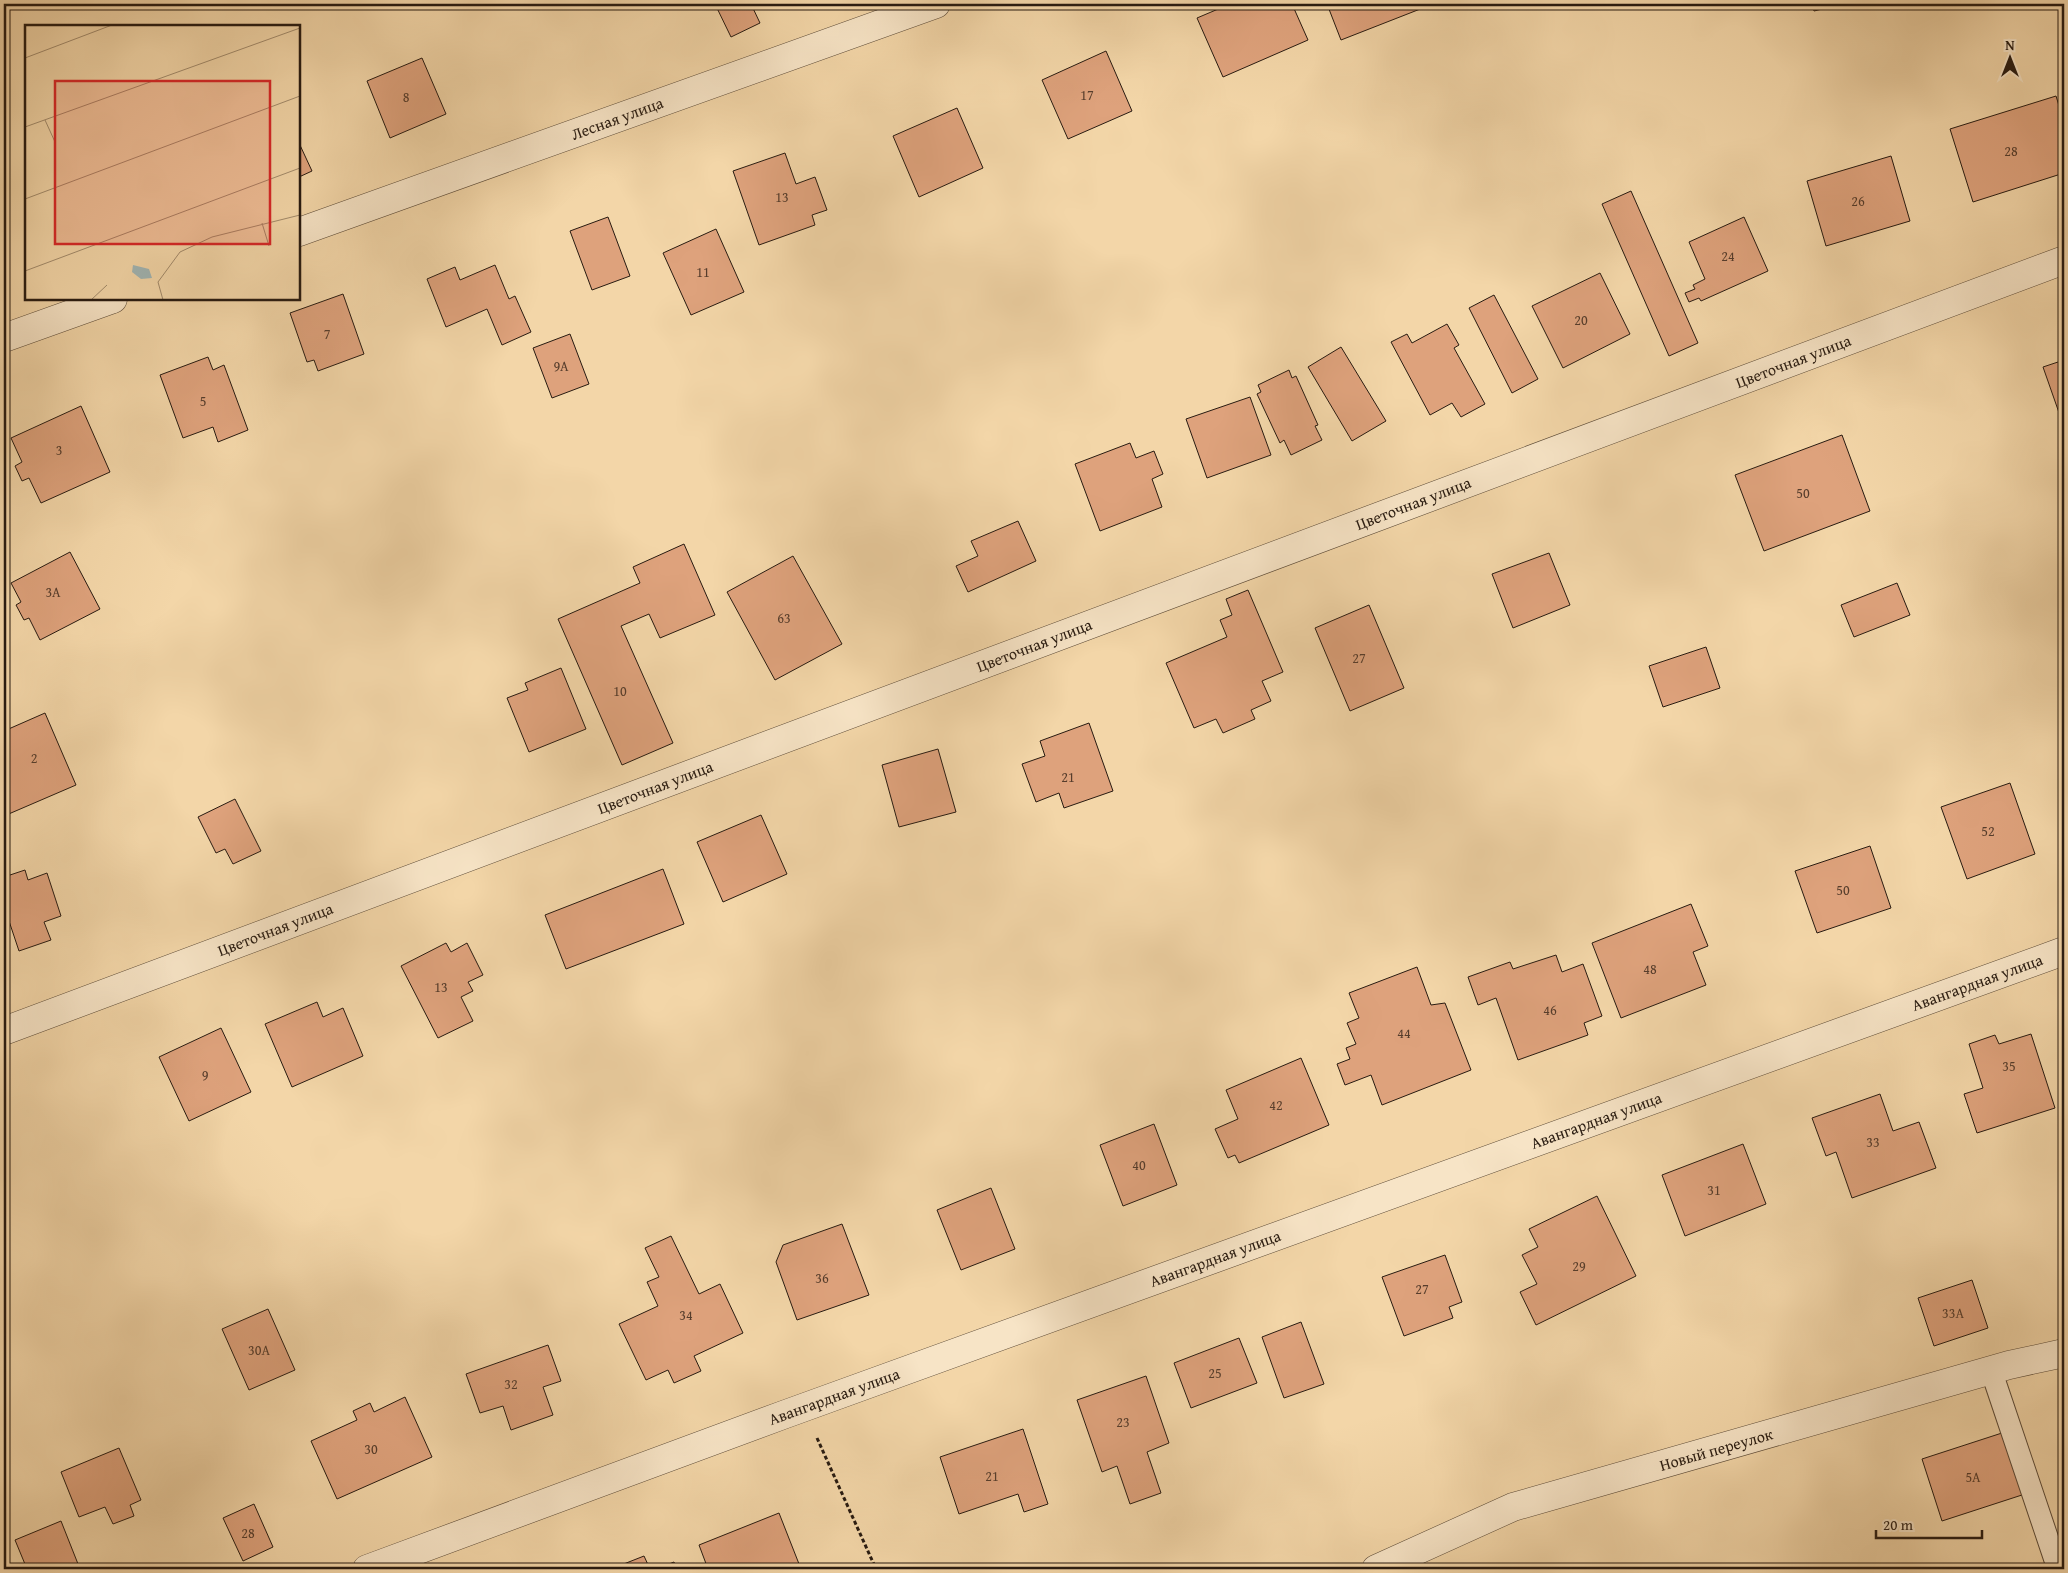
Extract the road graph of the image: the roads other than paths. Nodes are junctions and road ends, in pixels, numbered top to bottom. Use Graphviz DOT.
graph roads {
  1 [pos="936,4"];
  2 [pos="300,232"];
  3 [pos="2064,260"];
  4 [pos="110,300"];
  5 [pos="4,338"];
  6 [pos="2064,951"];
  7 [pos="4,1031"];
  8 [pos="2064,1353"];
  9 [pos="1991,1370"];
  10 [pos="367,1569"];
  11 [pos="1376,1569"];
  12 [pos="2058,1569"];
  1 -- 2 [label="street, Лесная улица"];
  3 -- 7 [label="street, Цветочная улица"];
  4 -- 5 [label="street"];
  6 -- 10 [label="street, Авангардная улица"];
  8 -- 9 [label="street, Новый переулок"];
  9 -- 11 [label="street, Новый переулок"];
  9 -- 12 [label="lane"];
}
